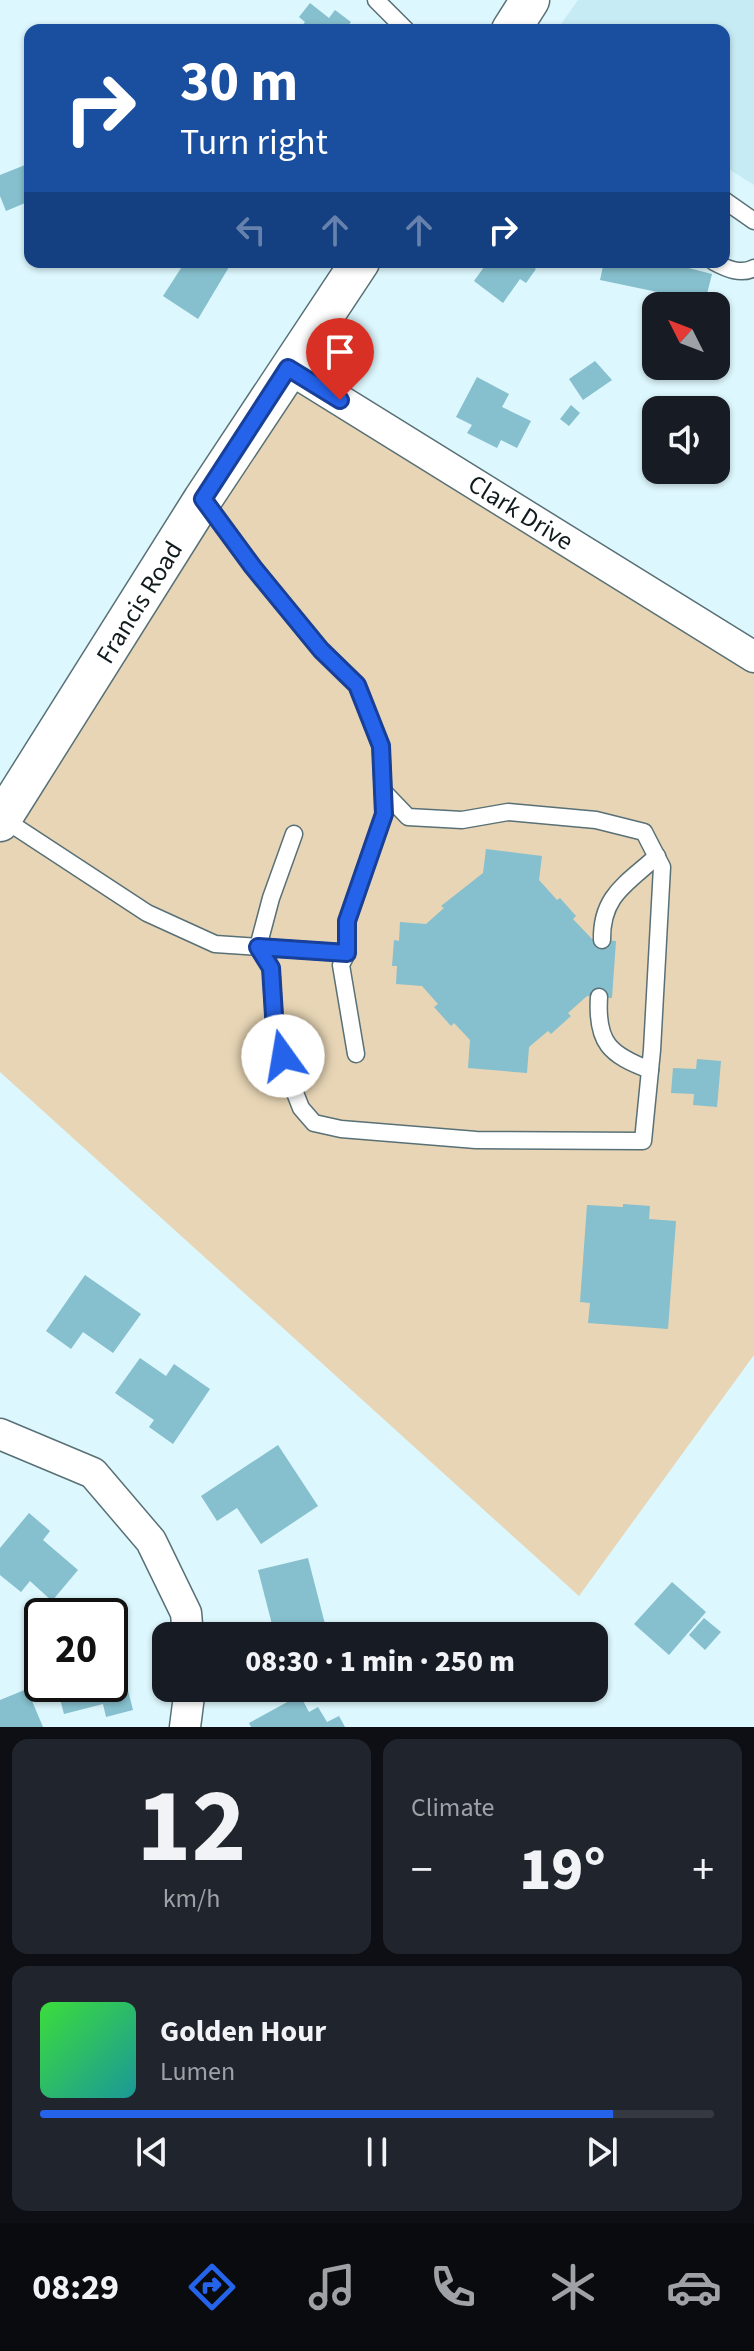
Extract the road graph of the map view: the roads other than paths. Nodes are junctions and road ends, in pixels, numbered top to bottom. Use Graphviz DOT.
graph roads {
  1 [pos="376,0"];
  2 [pos="530,0"];
  3 [pos="400,24"];
  4 [pos="515,24"];
  5 [pos="730,204"];
  6 [pos="754,221"];
  7 [pos="356,268"];
  8 [pos="725,268"];
  9 [pos="754,268"];
  10 [pos="288,368"];
  11 [pos="203,499"];
  12 [pos="754,657"];
  13 [pos="383,791"];
  14 [pos="1,820"];
  15 [pos="294,834"];
  16 [pos="657,856"];
  17 [pos="602,940"];
  18 [pos="258,947"];
  19 [pos="347,953"];
  20 [pos="599,997"];
  21 [pos="356,1054"];
  22 [pos="650,1070"];
  23 [pos="0,1434"];
  24 [pos="187,1622"];
  25 [pos="188,1702"];
  26 [pos="185,1727"];
  1 -- 3 [label="lane"];
  2 -- 4 [label="street"];
  5 -- 6 [label="lane"];
  7 -- 10 [label="street, Francis Road"];
  8 -- 9 [label="lane"];
  10 -- 11 [label="street, Francis Road"];
  10 -- 12 [label="street, Clark Drive"];
  11 -- 13 [label="lane"];
  11 -- 14 [label="street, Francis Road"];
  13 -- 16 [label="lane"];
  13 -- 19 [label="lane"];
  14 -- 18 [label="lane"];
  15 -- 18 [label="lane"];
  16 -- 17 [label="lane"];
  16 -- 22 [label="lane"];
  18 -- 19 [label="lane"];
  18 -- 22 [label="lane"];
  19 -- 21 [label="lane"];
  20 -- 22 [label="lane"];
  23 -- 24 [label="street"];
  25 -- 26 [label="street"];
}
